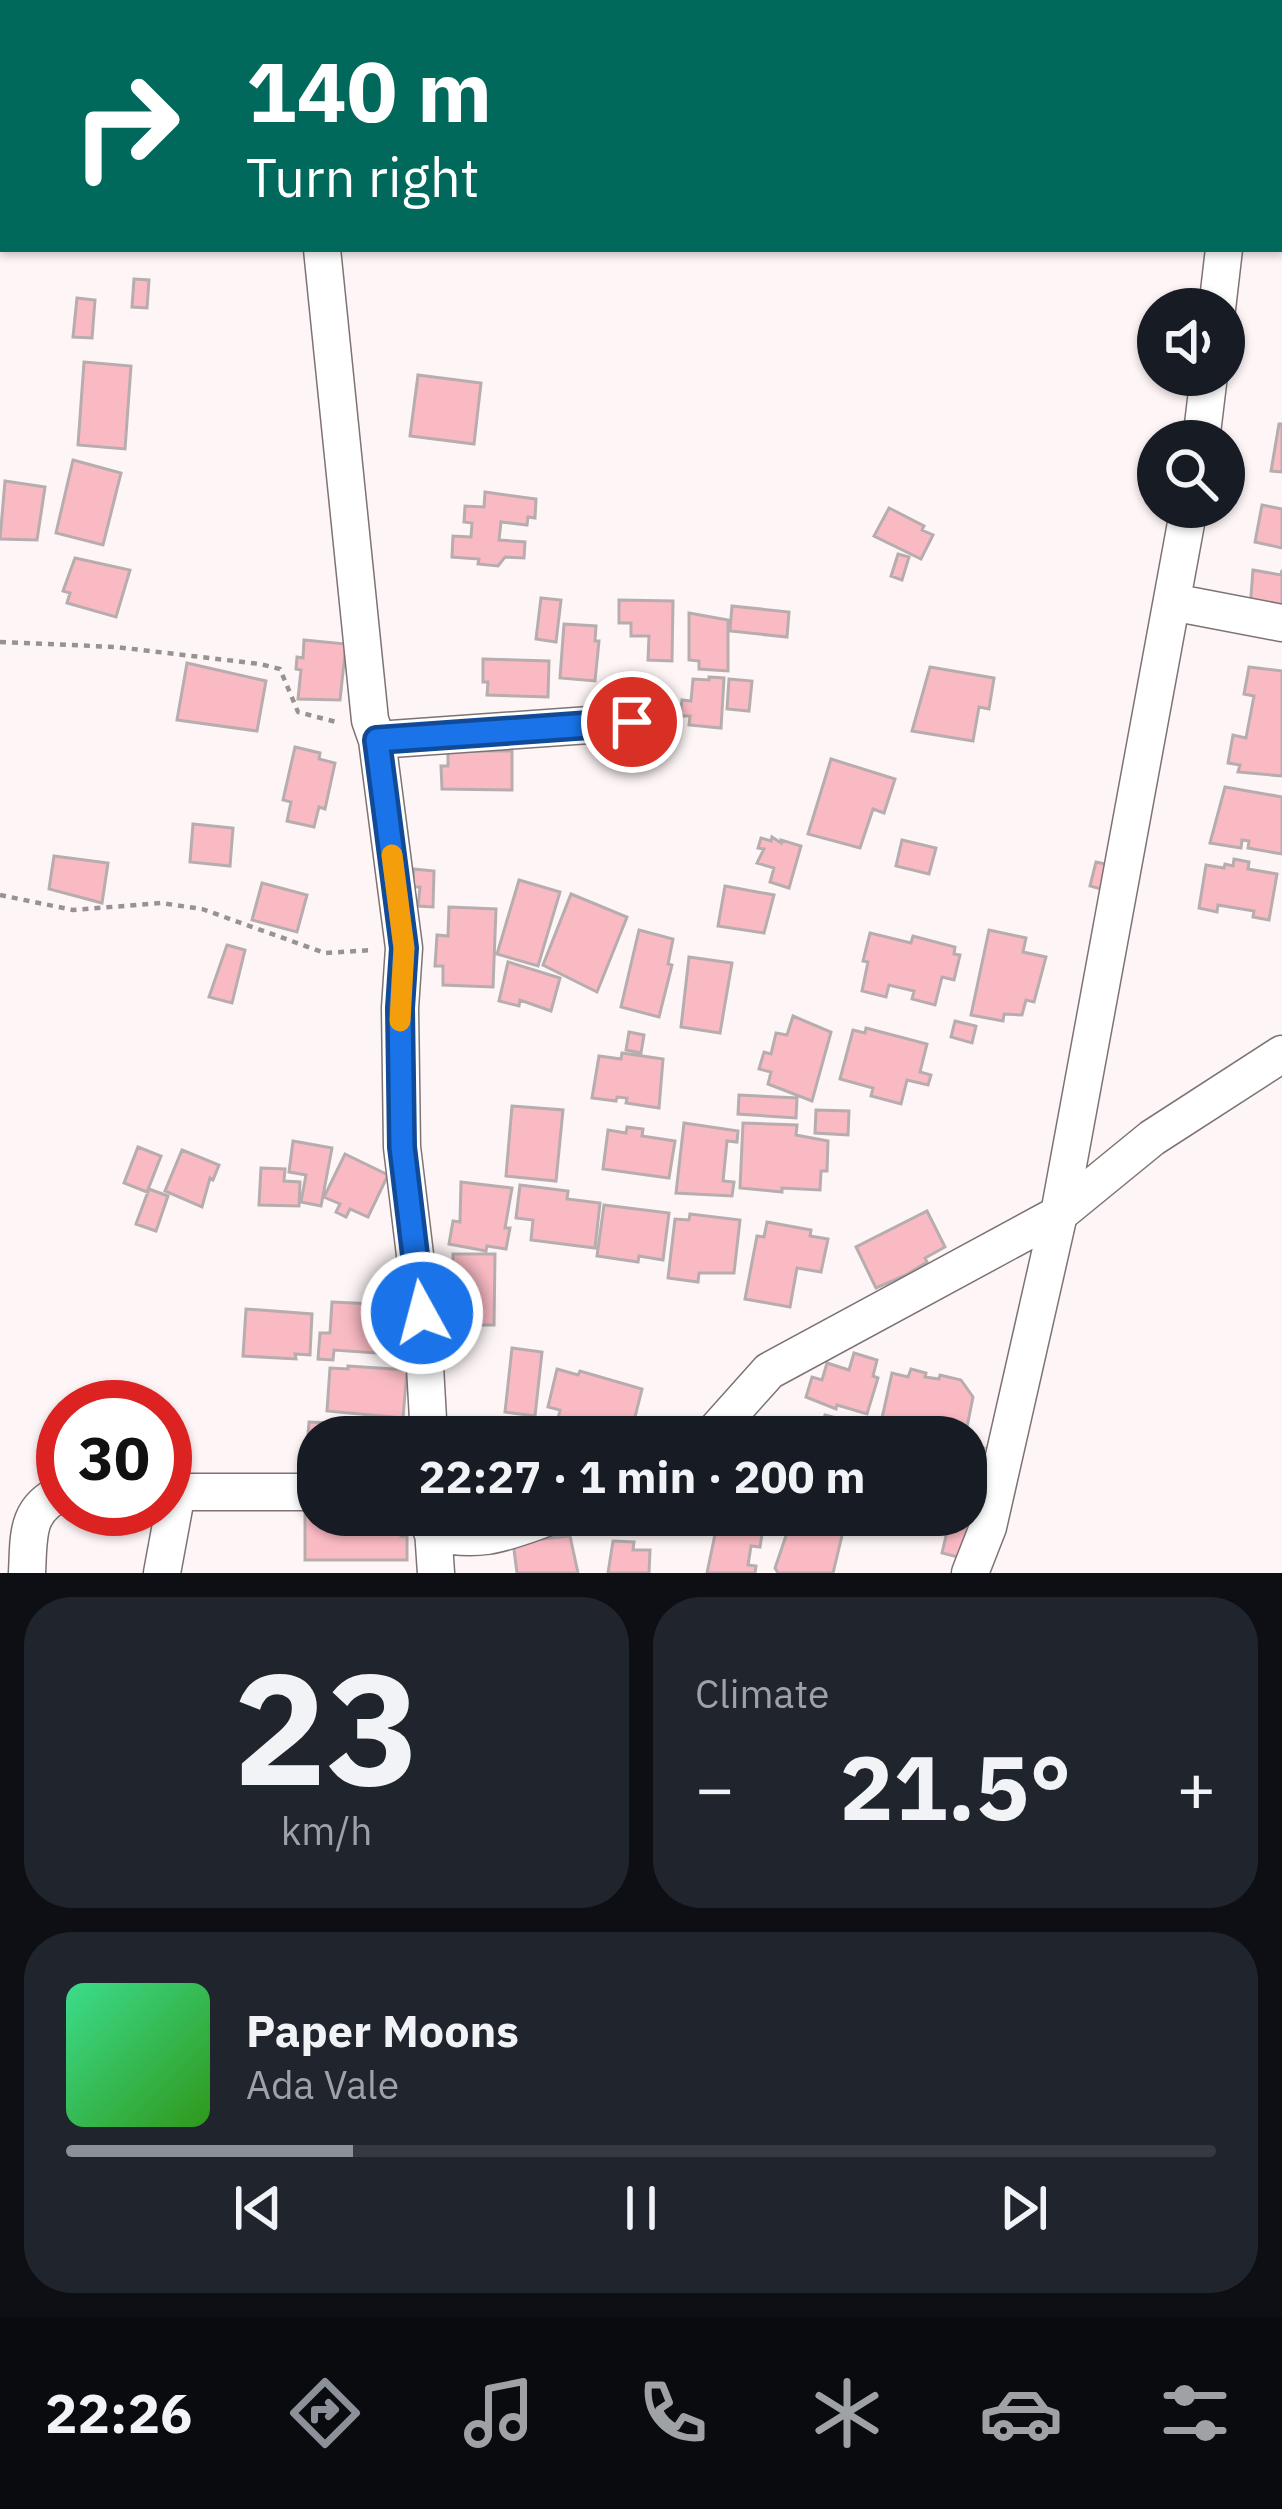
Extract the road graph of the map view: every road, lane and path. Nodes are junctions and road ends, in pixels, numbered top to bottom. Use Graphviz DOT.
graph roads {
  1 [pos="322,252"];
  2 [pos="1224,252"];
  3 [pos="1219,288"];
  4 [pos="1185,528"];
  5 [pos="1172,602"];
  6 [pos="1282,623"];
  7 [pos="0,642"];
  8 [pos="632,722"];
  9 [pos="373,730"];
  10 [pos="0,895"];
  11 [pos="404,948"];
  12 [pos="1282,1054"];
  13 [pos="1059,1214"];
  14 [pos="428,1416"];
  15 [pos="729,1416"];
  16 [pos="192,1492"];
  17 [pos="297,1492"];
  18 [pos="36,1511"];
  19 [pos="166,1536"];
  20 [pos="433,1536"];
  21 [pos="27,1573"];
  22 [pos="162,1573"];
  23 [pos="436,1573"];
  24 [pos="970,1573"];
  1 -- 9 [label="street"];
  2 -- 3 [label="street"];
  4 -- 5 [label="street"];
  5 -- 6 [label="street"];
  5 -- 13 [label="street"];
  7 -- 9 [label="path"];
  8 -- 9 [label="street"];
  9 -- 11 [label="street"];
  10 -- 11 [label="path"];
  11 -- 14 [label="street"];
  12 -- 13 [label="street"];
  13 -- 15 [label="street"];
  13 -- 24 [label="street"];
  16 -- 17 [label="street"];
  18 -- 21 [label="street"];
  19 -- 22 [label="street"];
  20 -- 23 [label="street"];
}
